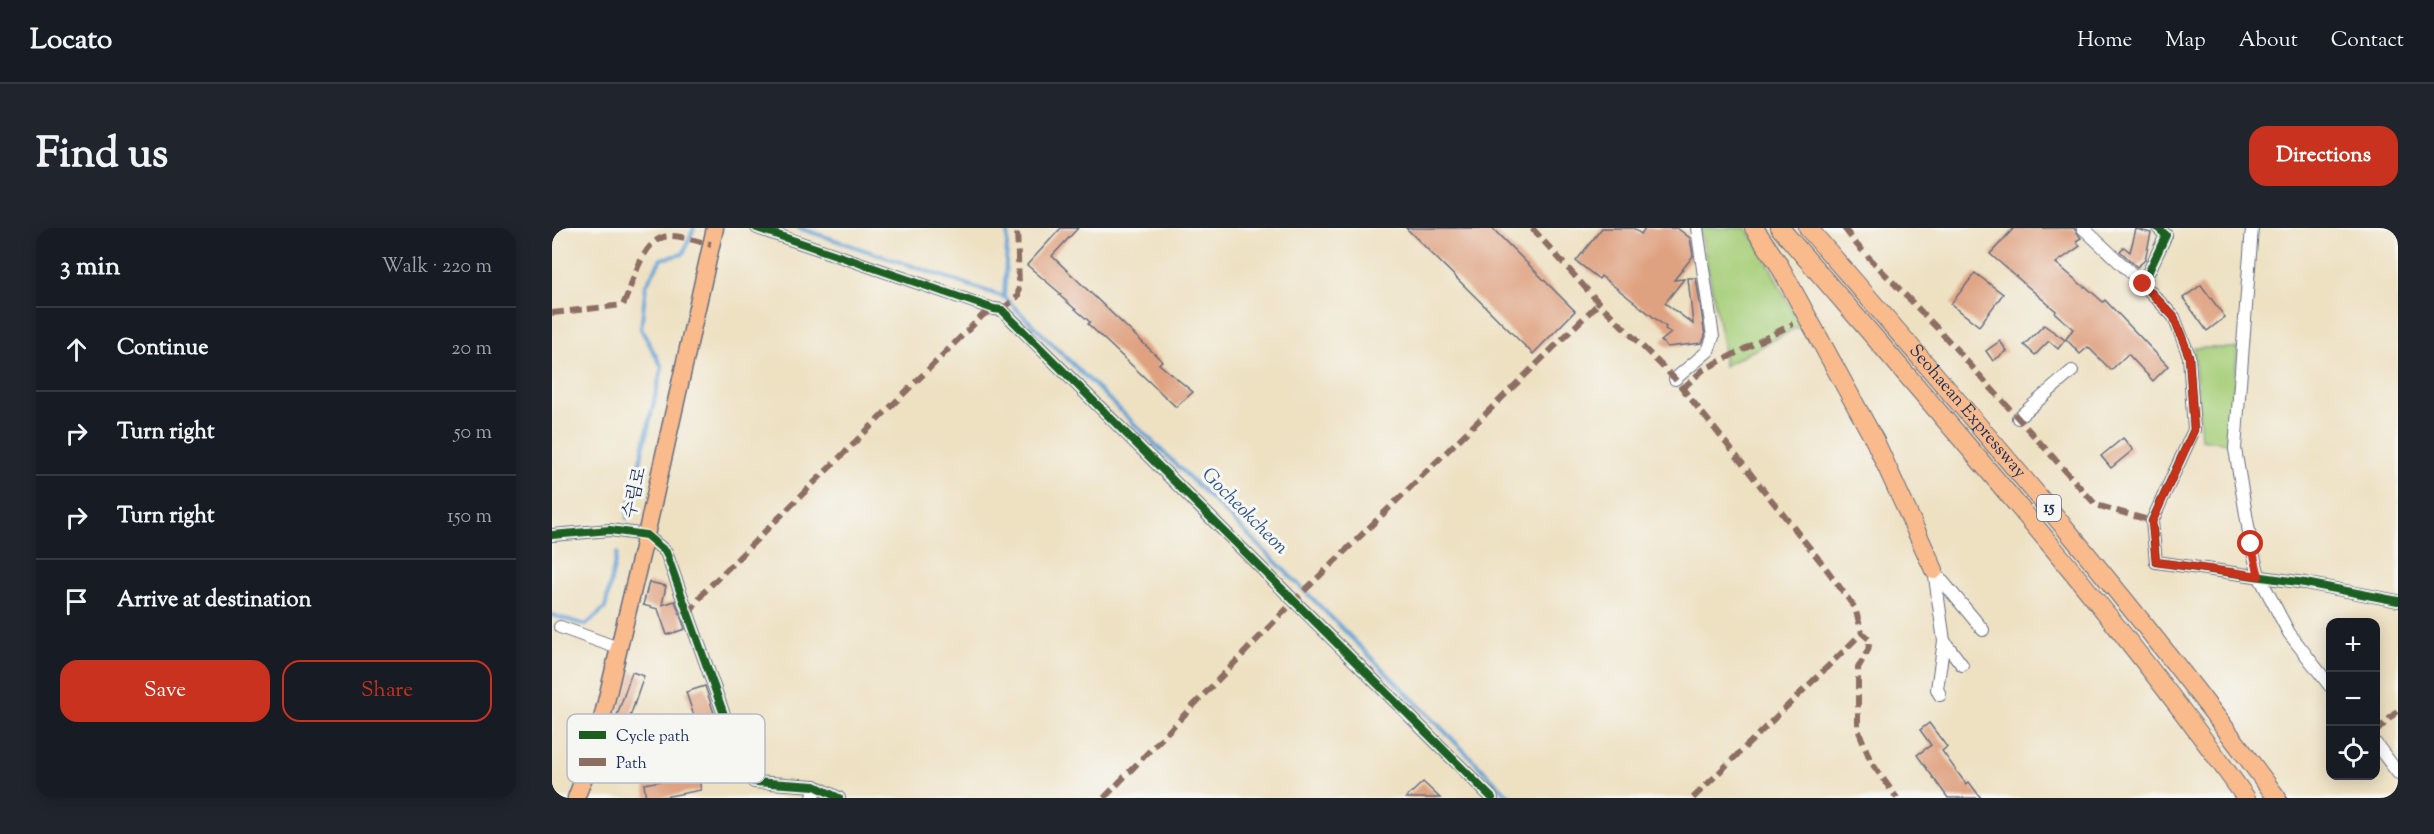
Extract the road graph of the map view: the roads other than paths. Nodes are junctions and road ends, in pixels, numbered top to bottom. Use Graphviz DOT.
graph roads {
  1 [pos="715,228"];
  2 [pos="757,228"];
  3 [pos="1697,228"];
  4 [pos="1754,228"];
  5 [pos="1780,228"];
  6 [pos="1808,228"];
  7 [pos="2083,228"];
  8 [pos="2158,228"];
  9 [pos="2252,228"];
  10 [pos="2143,284"];
  11 [pos="2072,371"];
  12 [pos="1675,380"];
  13 [pos="2018,418"];
  14 [pos="552,535"];
  15 [pos="646,535"];
  16 [pos="1934,570"];
  17 [pos="2259,576"];
  18 [pos="2398,601"];
  19 [pos="560,627"];
  20 [pos="1983,630"];
  21 [pos="1944,641"];
  22 [pos="618,648"];
  23 [pos="1962,665"];
  24 [pos="2326,680"];
  25 [pos="1940,695"];
  26 [pos="603,714"];
  27 [pos="724,714"];
  28 [pos="2380,749"];
  29 [pos="2398,773"];
  30 [pos="582,783"];
  31 [pos="760,783"];
  32 [pos="814,792"];
  33 [pos="576,798"];
  34 [pos="839,798"];
  35 [pos="1492,798"];
  36 [pos="2246,798"];
  37 [pos="2277,798"];
  1 -- 15 [label="main road, 수림로"];
  2 -- 35 [label="street"];
  3 -- 12 [label="street"];
  4 -- 16 [label="highway"];
  5 -- 36 [label="highway, Seohaean Expressway / 15"];
  6 -- 37 [label="highway, Seohaean Expressway / 15"];
  7 -- 10 [label="street"];
  8 -- 10 [label="street"];
  9 -- 17 [label="street"];
  10 -- 17 [label="street"];
  11 -- 13 [label="street"];
  14 -- 15 [label="street"];
  15 -- 22 [label="main road, 수림로"];
  15 -- 27 [label="street"];
  16 -- 20 [label="street"];
  16 -- 21 [label="street"];
  17 -- 18 [label="street"];
  17 -- 24 [label="street"];
  19 -- 22 [label="street"];
  21 -- 23 [label="street"];
  21 -- 25 [label="street"];
  22 -- 26 [label="main road, 수림로"];
  28 -- 29 [label="street"];
  30 -- 33 [label="main road, 수림로"];
  31 -- 32 [label="street"];
  32 -- 34 [label="street"];
}
